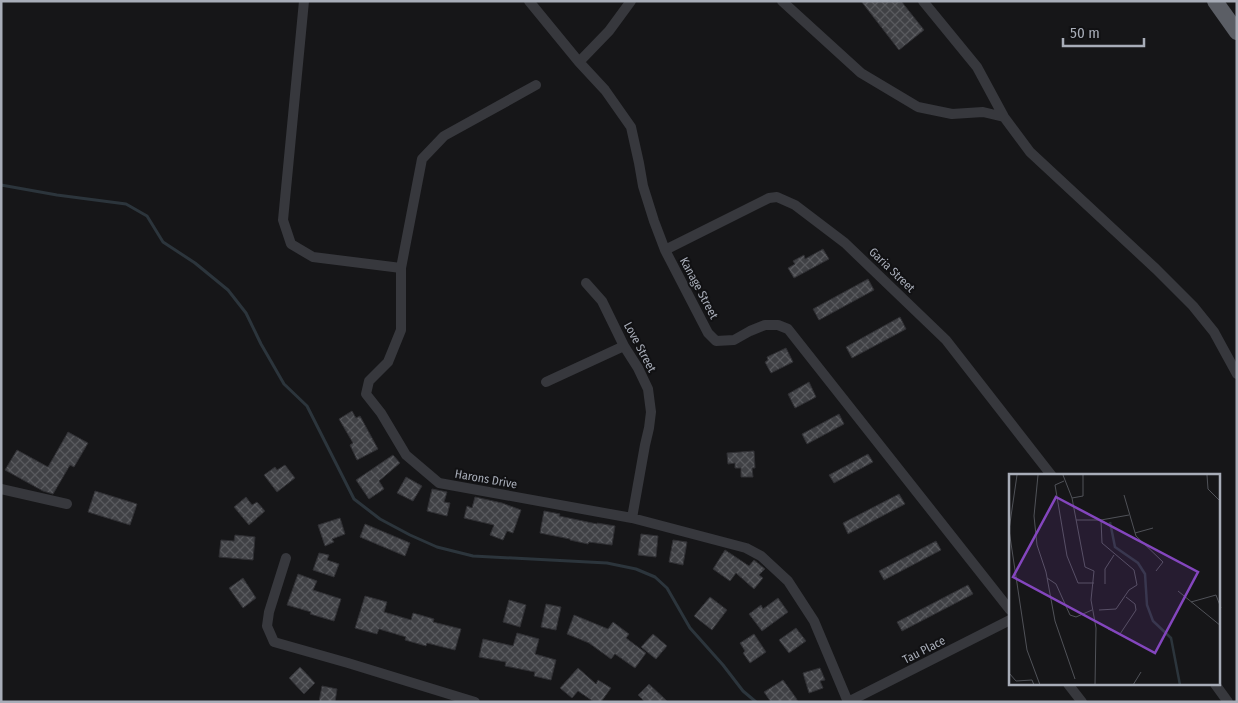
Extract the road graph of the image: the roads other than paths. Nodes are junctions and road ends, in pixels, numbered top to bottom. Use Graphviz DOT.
graph roads {
  1 [pos="304,1"];
  2 [pos="529,1"];
  3 [pos="630,1"];
  4 [pos="782,1"];
  5 [pos="923,1"];
  6 [pos="1214,1"];
  7 [pos="1237,32"];
  8 [pos="579,62"];
  9 [pos="536,85"];
  10 [pos="1004,117"];
  11 [pos="664,250"];
  12 [pos="401,268"];
  13 [pos="586,283"];
  14 [pos="624,346"];
  15 [pos="1237,374"];
  16 [pos="546,382"];
  17 [pos="1050,474"];
  18 [pos="1,489"];
  19 [pos="68,504"];
  20 [pos="632,518"];
  21 [pos="286,558"];
  22 [pos="1009,609"];
  23 [pos="1009,621"];
  24 [pos="1070,686"];
  25 [pos="1216,686"];
  26 [pos="475,702"];
  27 [pos="848,702"];
  28 [pos="1082,702"];
  29 [pos="1228,702"];
  1 -- 12 [label="street"];
  2 -- 8 [label="street, Kanage Street"];
  3 -- 8 [label="street"];
  4 -- 10 [label="street"];
  5 -- 10 [label="street"];
  6 -- 7 [label="highway"];
  8 -- 11 [label="street, Kanage Street"];
  9 -- 12 [label="street, Harons Drive"];
  10 -- 15 [label="street"];
  11 -- 17 [label="street, Garia Street"];
  11 -- 22 [label="street, Kanage Street"];
  12 -- 20 [label="street, Harons Drive"];
  13 -- 14 [label="street, Love Street"];
  14 -- 16 [label="street"];
  14 -- 20 [label="street, Love Street"];
  18 -- 19 [label="street"];
  20 -- 27 [label="street, Harons Drive"];
  21 -- 26 [label="street"];
  23 -- 27 [label="street, Tau Place"];
  24 -- 28 [label="street"];
  25 -- 29 [label="street"];
}
